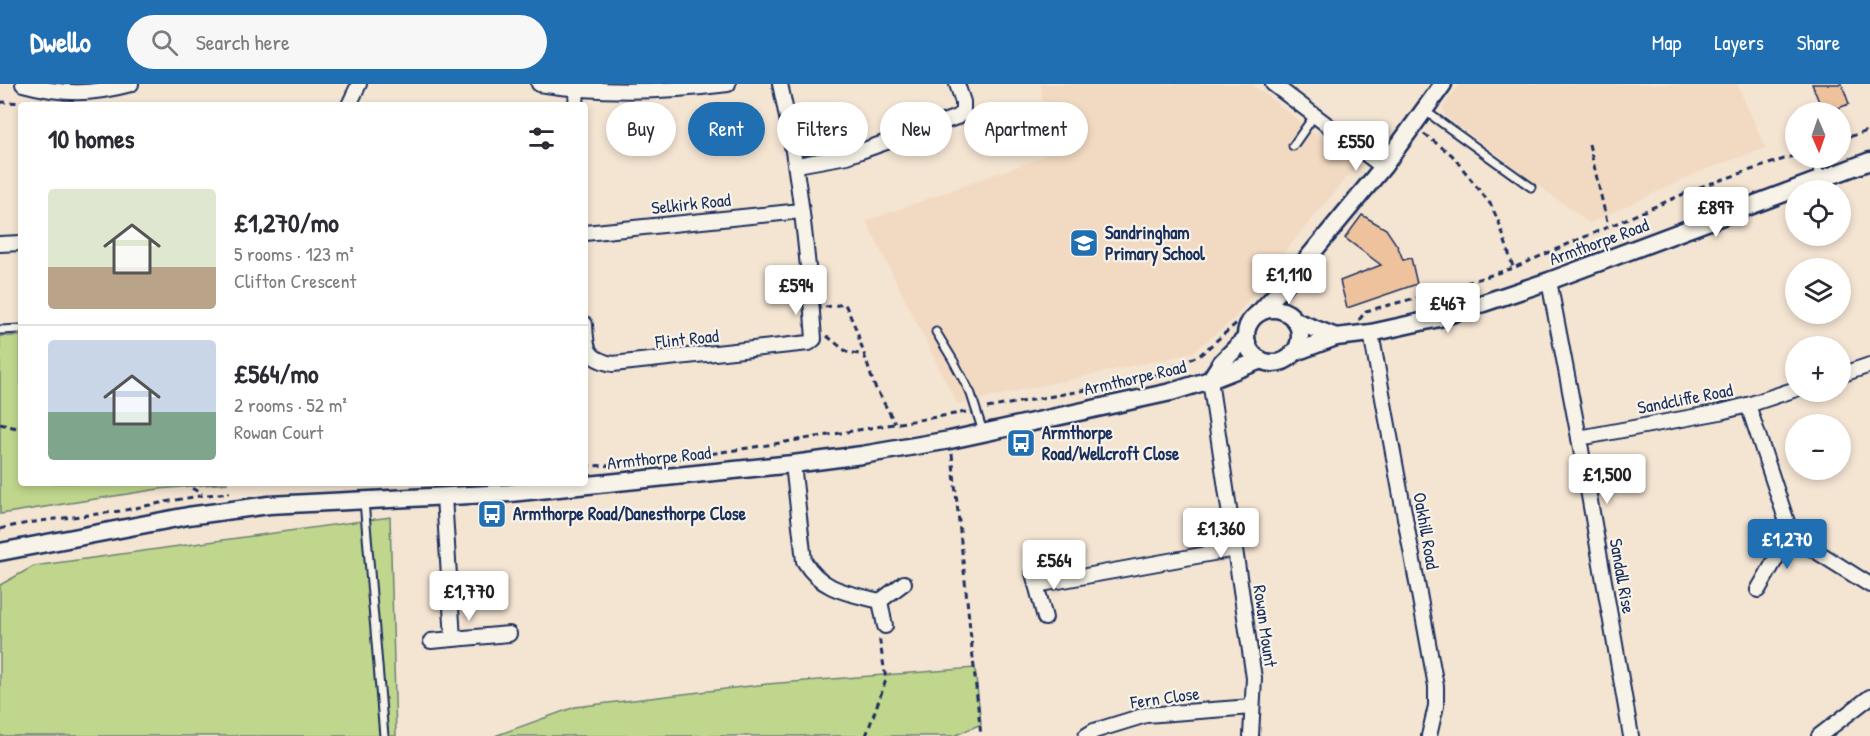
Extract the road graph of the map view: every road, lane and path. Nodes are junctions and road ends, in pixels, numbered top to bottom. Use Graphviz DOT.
graph roads {
  1 [pos="22,84"];
  2 [pos="131,84"];
  3 [pos="359,84"];
  4 [pos="539,84"];
  5 [pos="728,84"];
  6 [pos="780,84"];
  7 [pos="957,84"];
  8 [pos="1273,84"];
  9 [pos="1443,84"];
  10 [pos="641,87"];
  11 [pos="577,89"];
  12 [pos="0,102"];
  13 [pos="18,102"];
  14 [pos="350,102"];
  15 [pos="576,102"];
  16 [pos="1424,110"];
  17 [pos="1314,116"];
  18 [pos="1413,125"];
  19 [pos="1870,130"];
  20 [pos="1851,136"];
  21 [pos="1589,144"];
  22 [pos="1293,146"];
  23 [pos="1785,158"];
  24 [pos="796,165"];
  25 [pos="1869,166"];
  26 [pos="1383,167"];
  27 [pos="1817,168"];
  28 [pos="1822,179"];
  29 [pos="1531,187"];
  30 [pos="801,211"];
  31 [pos="1608,226"];
  32 [pos="588,232"];
  33 [pos="18,243"];
  34 [pos="0,244"];
  35 [pos="1513,268"];
  36 [pos="1293,276"];
  37 [pos="1549,281"];
  38 [pos="812,309"];
  39 [pos="1253,312"];
  40 [pos="1292,318"];
  41 [pos="813,325"];
  42 [pos="18,329"];
  43 [pos="0,330"];
  44 [pos="936,332"];
  45 [pos="1371,333"];
  46 [pos="1340,337"];
  47 [pos="1246,338"];
  48 [pos="588,349"];
  49 [pos="1293,353"];
  50 [pos="864,355"];
  51 [pos="1261,360"];
  52 [pos="1870,365"];
  53 [pos="1851,371"];
  54 [pos="1210,380"];
  55 [pos="1785,393"];
  56 [pos="1748,405"];
  57 [pos="976,410"];
  58 [pos="0,424"];
  59 [pos="896,424"];
  60 [pos="18,428"];
  61 [pos="983,432"];
  62 [pos="1579,438"];
  63 [pos="950,440"];
  64 [pos="662,461"];
  65 [pos="628,464"];
  66 [pos="793,464"];
  67 [pos="588,466"];
  68 [pos="588,483"];
  69 [pos="188,486"];
  70 [pos="558,486"];
  71 [pos="204,495"];
  72 [pos="444,497"];
  73 [pos="364,501"];
  74 [pos="1793,533"];
  75 [pos="1235,549"];
  76 [pos="0,552"];
  77 [pos="904,583"];
  78 [pos="1870,585"];
  79 [pos="1758,590"];
  80 [pos="880,601"];
  81 [pos="1045,618"];
  82 [pos="885,626"];
  83 [pos="509,634"];
  84 [pos="453,639"];
  85 [pos="431,641"];
  86 [pos="1870,698"];
  87 [pos="1252,707"];
  88 [pos="979,735"];
  89 [pos="384,736"];
  90 [pos="866,736"];
  91 [pos="1086,736"];
  92 [pos="1251,736"];
  93 [pos="1429,736"];
  94 [pos="1631,736"];
  95 [pos="1819,736"];
  1 -- 2 [label="street"];
  3 -- 14 [label="street"];
  4 -- 11 [label="street"];
  5 -- 10 [label="street"];
  6 -- 24 [label="street"];
  7 -- 24 [label="street"];
  8 -- 17 [label="street"];
  9 -- 16 [label="street"];
  10 -- 11 [label="street"];
  11 -- 15 [label="street"];
  12 -- 13 [label="path"];
  16 -- 18 [label="street"];
  16 -- 29 [label="lane"];
  17 -- 22 [label="lane"];
  17 -- 26 [label="street"];
  18 -- 26 [label="street"];
  18 -- 35 [label="path"];
  19 -- 20 [label="path"];
  21 -- 31 [label="path"];
  23 -- 31 [label="path"];
  24 -- 30 [label="street"];
  25 -- 28 [label="street, Armthorpe Road"];
  26 -- 36 [label="street"];
  27 -- 28 [label="lane"];
  28 -- 37 [label="street, Armthorpe Road"];
  30 -- 32 [label="street, Selkirk Road"];
  30 -- 38 [label="street"];
  31 -- 35 [label="path"];
  33 -- 34 [label="street"];
  35 -- 46 [label="path"];
  36 -- 39 [label="street"];
  36 -- 40 [label="street"];
  37 -- 45 [label="street, Armthorpe Road"];
  37 -- 62 [label="street, Sandall Rise"];
  38 -- 41 [label="street"];
  38 -- 50 [label="path"];
  39 -- 40 [label="street"];
  39 -- 47 [label="street"];
  39 -- 57 [label="path"];
  40 -- 46 [label="street, Armthorpe Road"];
  40 -- 49 [label="street"];
  41 -- 48 [label="street, Flint Road"];
  41 -- 50 [label="path"];
  42 -- 43 [label="lane"];
  44 -- 57 [label="lane"];
  45 -- 46 [label="street, Armthorpe Road"];
  45 -- 93 [label="street, Oakhill Road"];
  46 -- 49 [label="street, Armthorpe Road"];
  47 -- 51 [label="street"];
  47 -- 54 [label="street, Armthorpe Road"];
  49 -- 51 [label="street"];
  50 -- 59 [label="path"];
  51 -- 54 [label="street, Armthorpe Road"];
  52 -- 53 [label="street"];
  54 -- 61 [label="street, Armthorpe Road"];
  54 -- 75 [label="street, Rowan Mount"];
  55 -- 56 [label="street, Sandcliffe Road"];
  56 -- 62 [label="street, Sandcliffe Road"];
  56 -- 74 [label="street"];
  57 -- 59 [label="path"];
  57 -- 61 [label="lane"];
  58 -- 60 [label="path"];
  59 -- 64 [label="path"];
  61 -- 63 [label="street, Armthorpe Road"];
  62 -- 94 [label="street, Sandall Rise"];
  63 -- 66 [label="street, Armthorpe Road"];
  63 -- 88 [label="path"];
  65 -- 67 [label="path"];
  66 -- 68 [label="street, Armthorpe Road"];
  66 -- 80 [label="street"];
  69 -- 71 [label="path"];
  70 -- 72 [label="street, Armthorpe Road"];
  72 -- 73 [label="street, Armthorpe Road"];
  72 -- 84 [label="street"];
  73 -- 76 [label="street, Armthorpe Road"];
  73 -- 89 [label="lane"];
  74 -- 78 [label="street"];
  74 -- 79 [label="street"];
  75 -- 81 [label="street"];
  75 -- 87 [label="street, Rowan Mount"];
  77 -- 80 [label="street"];
  80 -- 82 [label="street"];
  82 -- 90 [label="path"];
  83 -- 84 [label="street"];
  84 -- 85 [label="street"];
  86 -- 95 [label="street"];
  87 -- 91 [label="street, Fern Close"];
  87 -- 92 [label="street, Rowan Mount"];
}
